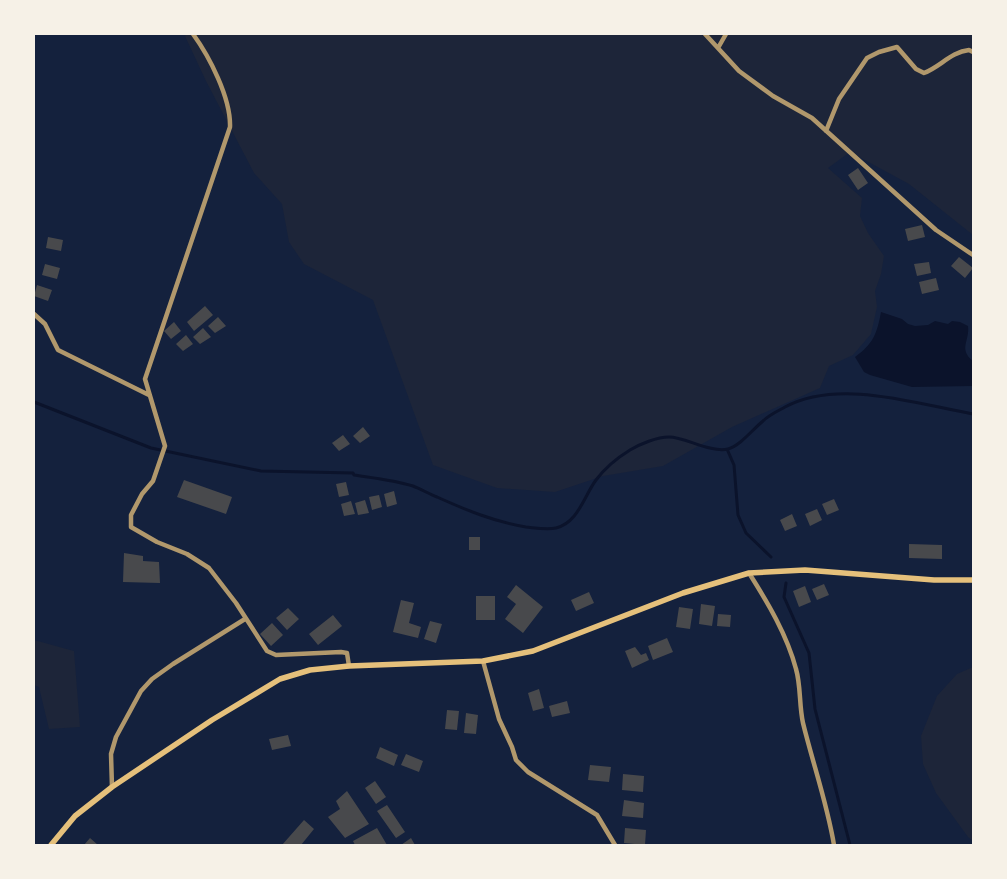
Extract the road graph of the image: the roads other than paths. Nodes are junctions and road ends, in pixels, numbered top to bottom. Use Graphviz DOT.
graph roads {
  1 [pos="193,34"];
  2 [pos="704,34"];
  3 [pos="726,34"];
  4 [pos="718,48"];
  5 [pos="973,52"];
  6 [pos="826,131"];
  7 [pos="973,255"];
  8 [pos="34,314"];
  9 [pos="149,395"];
  10 [pos="750,573"];
  11 [pos="973,580"];
  12 [pos="245,619"];
  13 [pos="483,662"];
  14 [pos="349,666"];
  15 [pos="112,787"];
  16 [pos="51,845"];
  17 [pos="615,845"];
  18 [pos="834,845"];
  1 -- 9 [label="street"];
  2 -- 4 [label="street"];
  3 -- 4 [label="street"];
  4 -- 6 [label="street"];
  5 -- 6 [label="street"];
  6 -- 7 [label="street"];
  8 -- 9 [label="street"];
  9 -- 12 [label="street"];
  10 -- 11 [label="main road"];
  10 -- 13 [label="main road"];
  10 -- 18 [label="street"];
  12 -- 14 [label="street"];
  12 -- 15 [label="street"];
  13 -- 14 [label="main road"];
  13 -- 17 [label="street"];
  14 -- 15 [label="main road"];
  15 -- 16 [label="main road"];
}
